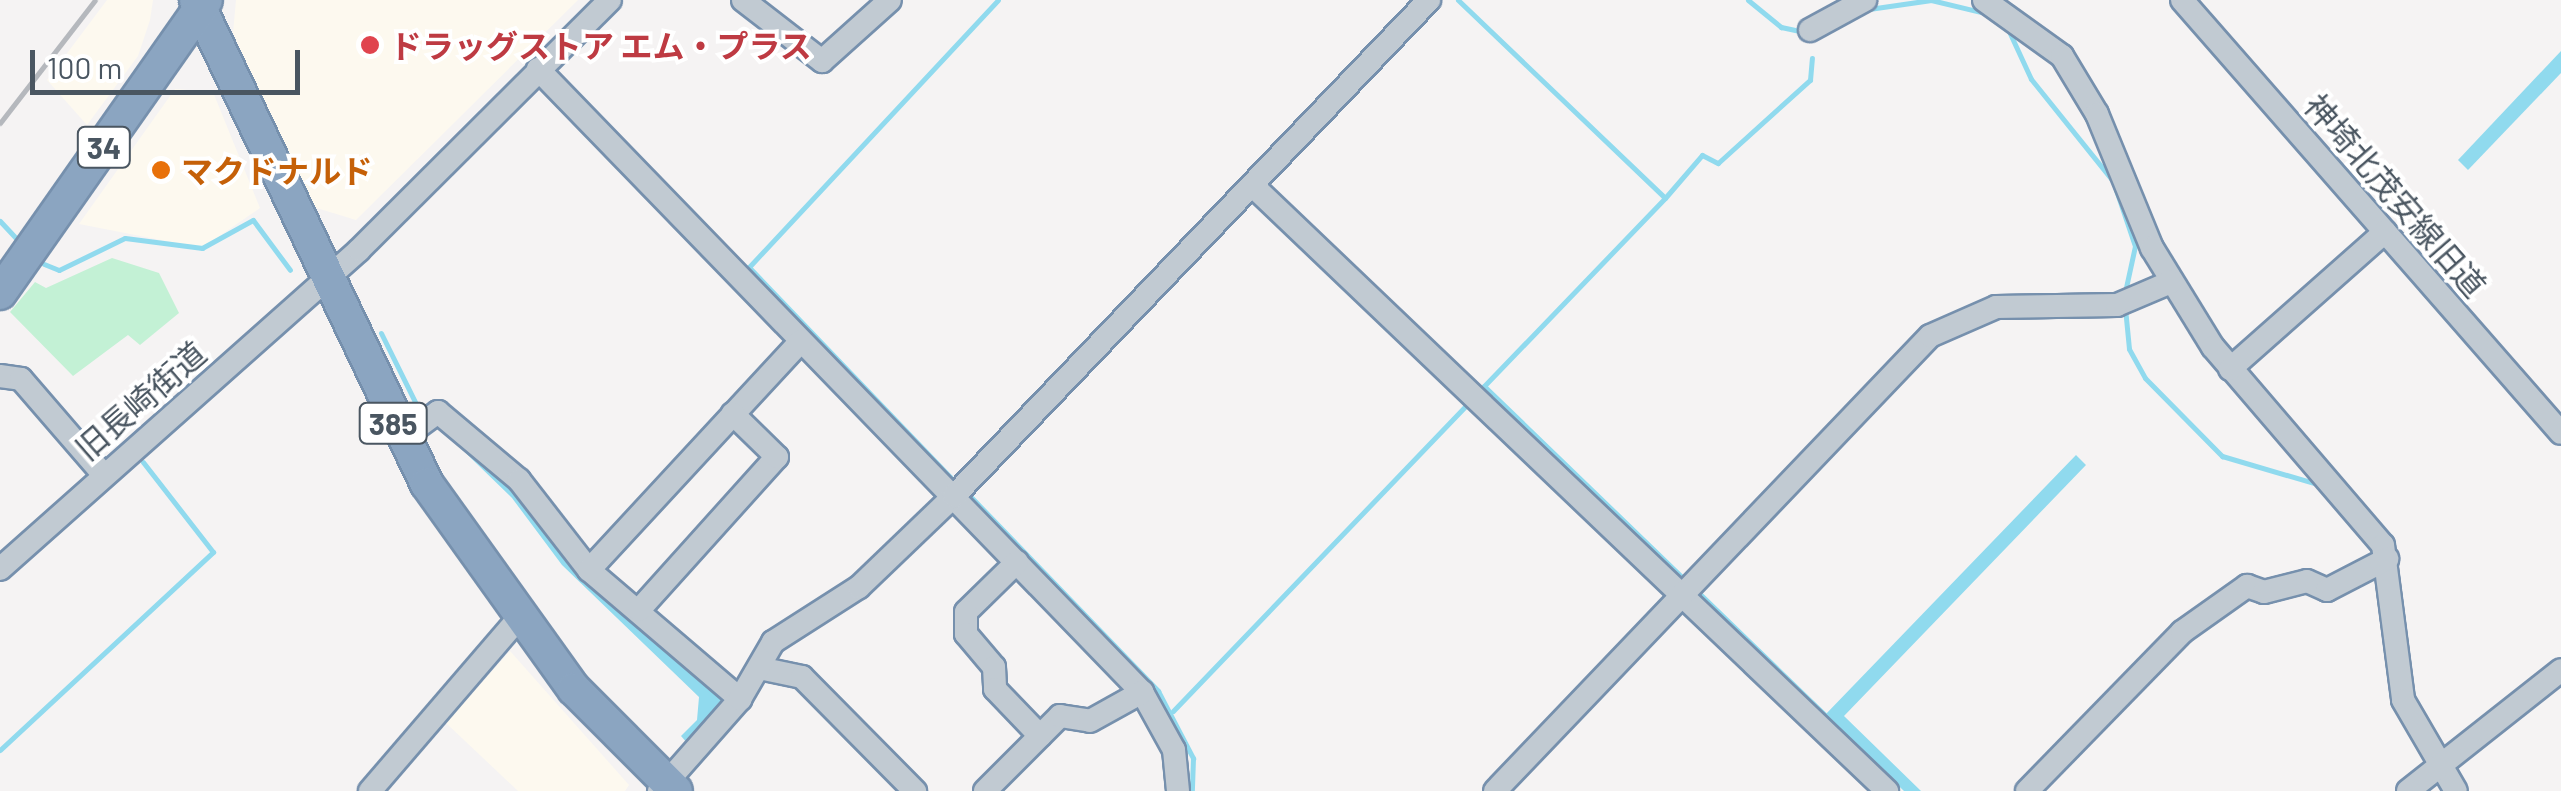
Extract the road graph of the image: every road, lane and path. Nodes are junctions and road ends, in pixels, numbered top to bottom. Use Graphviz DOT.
graph roads {
  1 [pos="610,0"];
  2 [pos="743,0"];
  3 [pos="890,0"];
  4 [pos="1429,0"];
  5 [pos="1865,0"];
  6 [pos="1984,0"];
  7 [pos="201,3"];
  8 [pos="2190,3"];
  9 [pos="1810,30"];
  10 [pos="538,69"];
  11 [pos="1252,185"];
  12 [pos="2385,232"];
  13 [pos="324,281"];
  14 [pos="2171,282"];
  15 [pos="0,292"];
  16 [pos="802,341"];
  17 [pos="2230,369"];
  18 [pos="0,376"];
  19 [pos="734,414"];
  20 [pos="2561,433"];
  21 [pos="401,439"];
  22 [pos="104,475"];
  23 [pos="954,496"];
  24 [pos="2381,560"];
  25 [pos="1017,562"];
  26 [pos="0,569"];
  27 [pos="589,570"];
  28 [pos="1682,596"];
  29 [pos="639,610"];
  30 [pos="518,619"];
  31 [pos="759,668"];
  32 [pos="2561,670"];
  33 [pos="1142,692"];
  34 [pos="740,699"];
  35 [pos="1040,736"];
  36 [pos="2435,770"];
  37 [pos="666,788"];
  38 [pos="370,791"];
  39 [pos="915,791"];
  40 [pos="985,791"];
  41 [pos="1178,791"];
  42 [pos="1495,791"];
  43 [pos="1887,791"];
  44 [pos="2026,791"];
  45 [pos="2408,791"];
  46 [pos="2456,791"];
  1 -- 10 [label="street, 旧長崎街道"];
  2 -- 3 [label="street"];
  4 -- 11 [label="street"];
  5 -- 9 [label="street"];
  6 -- 14 [label="street"];
  7 -- 13 [label="highway, 385"];
  7 -- 15 [label="highway, 34"];
  8 -- 12 [label="street, 神埼北茂安線旧道"];
  10 -- 13 [label="street, 旧長崎街道"];
  10 -- 16 [label="street"];
  11 -- 23 [label="street"];
  11 -- 28 [label="street"];
  12 -- 17 [label="street"];
  12 -- 20 [label="street, 神埼北茂安線旧道"];
  13 -- 21 [label="highway, 385"];
  13 -- 22 [label="street, 旧長崎街道"];
  14 -- 17 [label="street"];
  14 -- 28 [label="street"];
  16 -- 19 [label="street"];
  16 -- 23 [label="street"];
  17 -- 24 [label="street"];
  18 -- 22 [label="street"];
  19 -- 27 [label="street"];
  19 -- 29 [label="street"];
  21 -- 27 [label="street"];
  21 -- 30 [label="highway, 385"];
  22 -- 26 [label="street, 旧長崎街道"];
  23 -- 25 [label="street"];
  23 -- 31 [label="street"];
  24 -- 36 [label="street"];
  24 -- 44 [label="street"];
  25 -- 33 [label="street"];
  25 -- 35 [label="street"];
  27 -- 29 [label="street"];
  28 -- 42 [label="street"];
  28 -- 43 [label="street"];
  29 -- 34 [label="street"];
  30 -- 37 [label="highway, 385"];
  30 -- 38 [label="street"];
  31 -- 34 [label="street"];
  31 -- 39 [label="street"];
  32 -- 36 [label="street"];
  33 -- 35 [label="street"];
  33 -- 41 [label="street"];
  34 -- 37 [label="street"];
  35 -- 40 [label="street"];
  36 -- 45 [label="street"];
  36 -- 46 [label="street"];
}
